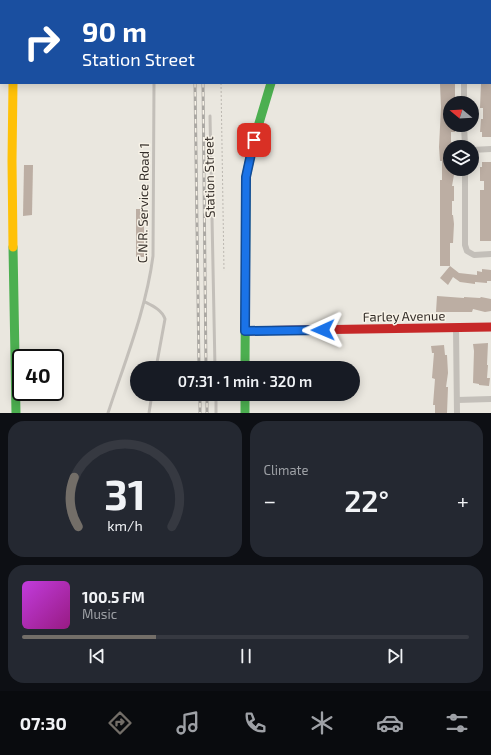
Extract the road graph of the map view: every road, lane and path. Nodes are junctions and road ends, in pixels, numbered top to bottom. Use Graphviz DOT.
graph roads {
  1 [pos="13,84"];
  2 [pos="154,84"];
  3 [pos="220,84"];
  4 [pos="271,84"];
  5 [pos="464,84"];
  6 [pos="464,96"];
  7 [pos="210,116"];
  8 [pos="479,150"];
  9 [pos="491,150"];
  10 [pos="465,176"];
  11 [pos="491,254"];
  12 [pos="224,271"];
  13 [pos="145,302"];
  14 [pos="491,327"];
  15 [pos="456,328"];
  16 [pos="245,331"];
  17 [pos="157,361"];
  18 [pos="215,361"];
  19 [pos="245,361"];
  20 [pos="491,399"];
  21 [pos="457,400"];
  22 [pos="151,401"];
  23 [pos="216,401"];
  24 [pos="245,401"];
  25 [pos="16,413"];
  26 [pos="108,413"];
  27 [pos="148,413"];
  28 [pos="216,413"];
  29 [pos="245,413"];
  30 [pos="457,413"];
  1 -- 25 [label="street"];
  2 -- 13 [label="lane, C.N.R. Service Road 1"];
  3 -- 12 [label="path, Station Street"];
  4 -- 16 [label="street"];
  5 -- 6 [label="street"];
  7 -- 18 [label="lane"];
  8 -- 9 [label="street"];
  10 -- 11 [label="street"];
  13 -- 17 [label="lane"];
  13 -- 26 [label="lane, C.N.R. Service Road 1"];
  14 -- 15 [label="street, Farley Avenue"];
  15 -- 16 [label="street, Farley Avenue"];
  15 -- 21 [label="street"];
  16 -- 19 [label="street"];
  20 -- 21 [label="street"];
  21 -- 30 [label="street"];
  22 -- 27 [label="lane"];
  23 -- 28 [label="lane"];
  24 -- 29 [label="street"];
}
